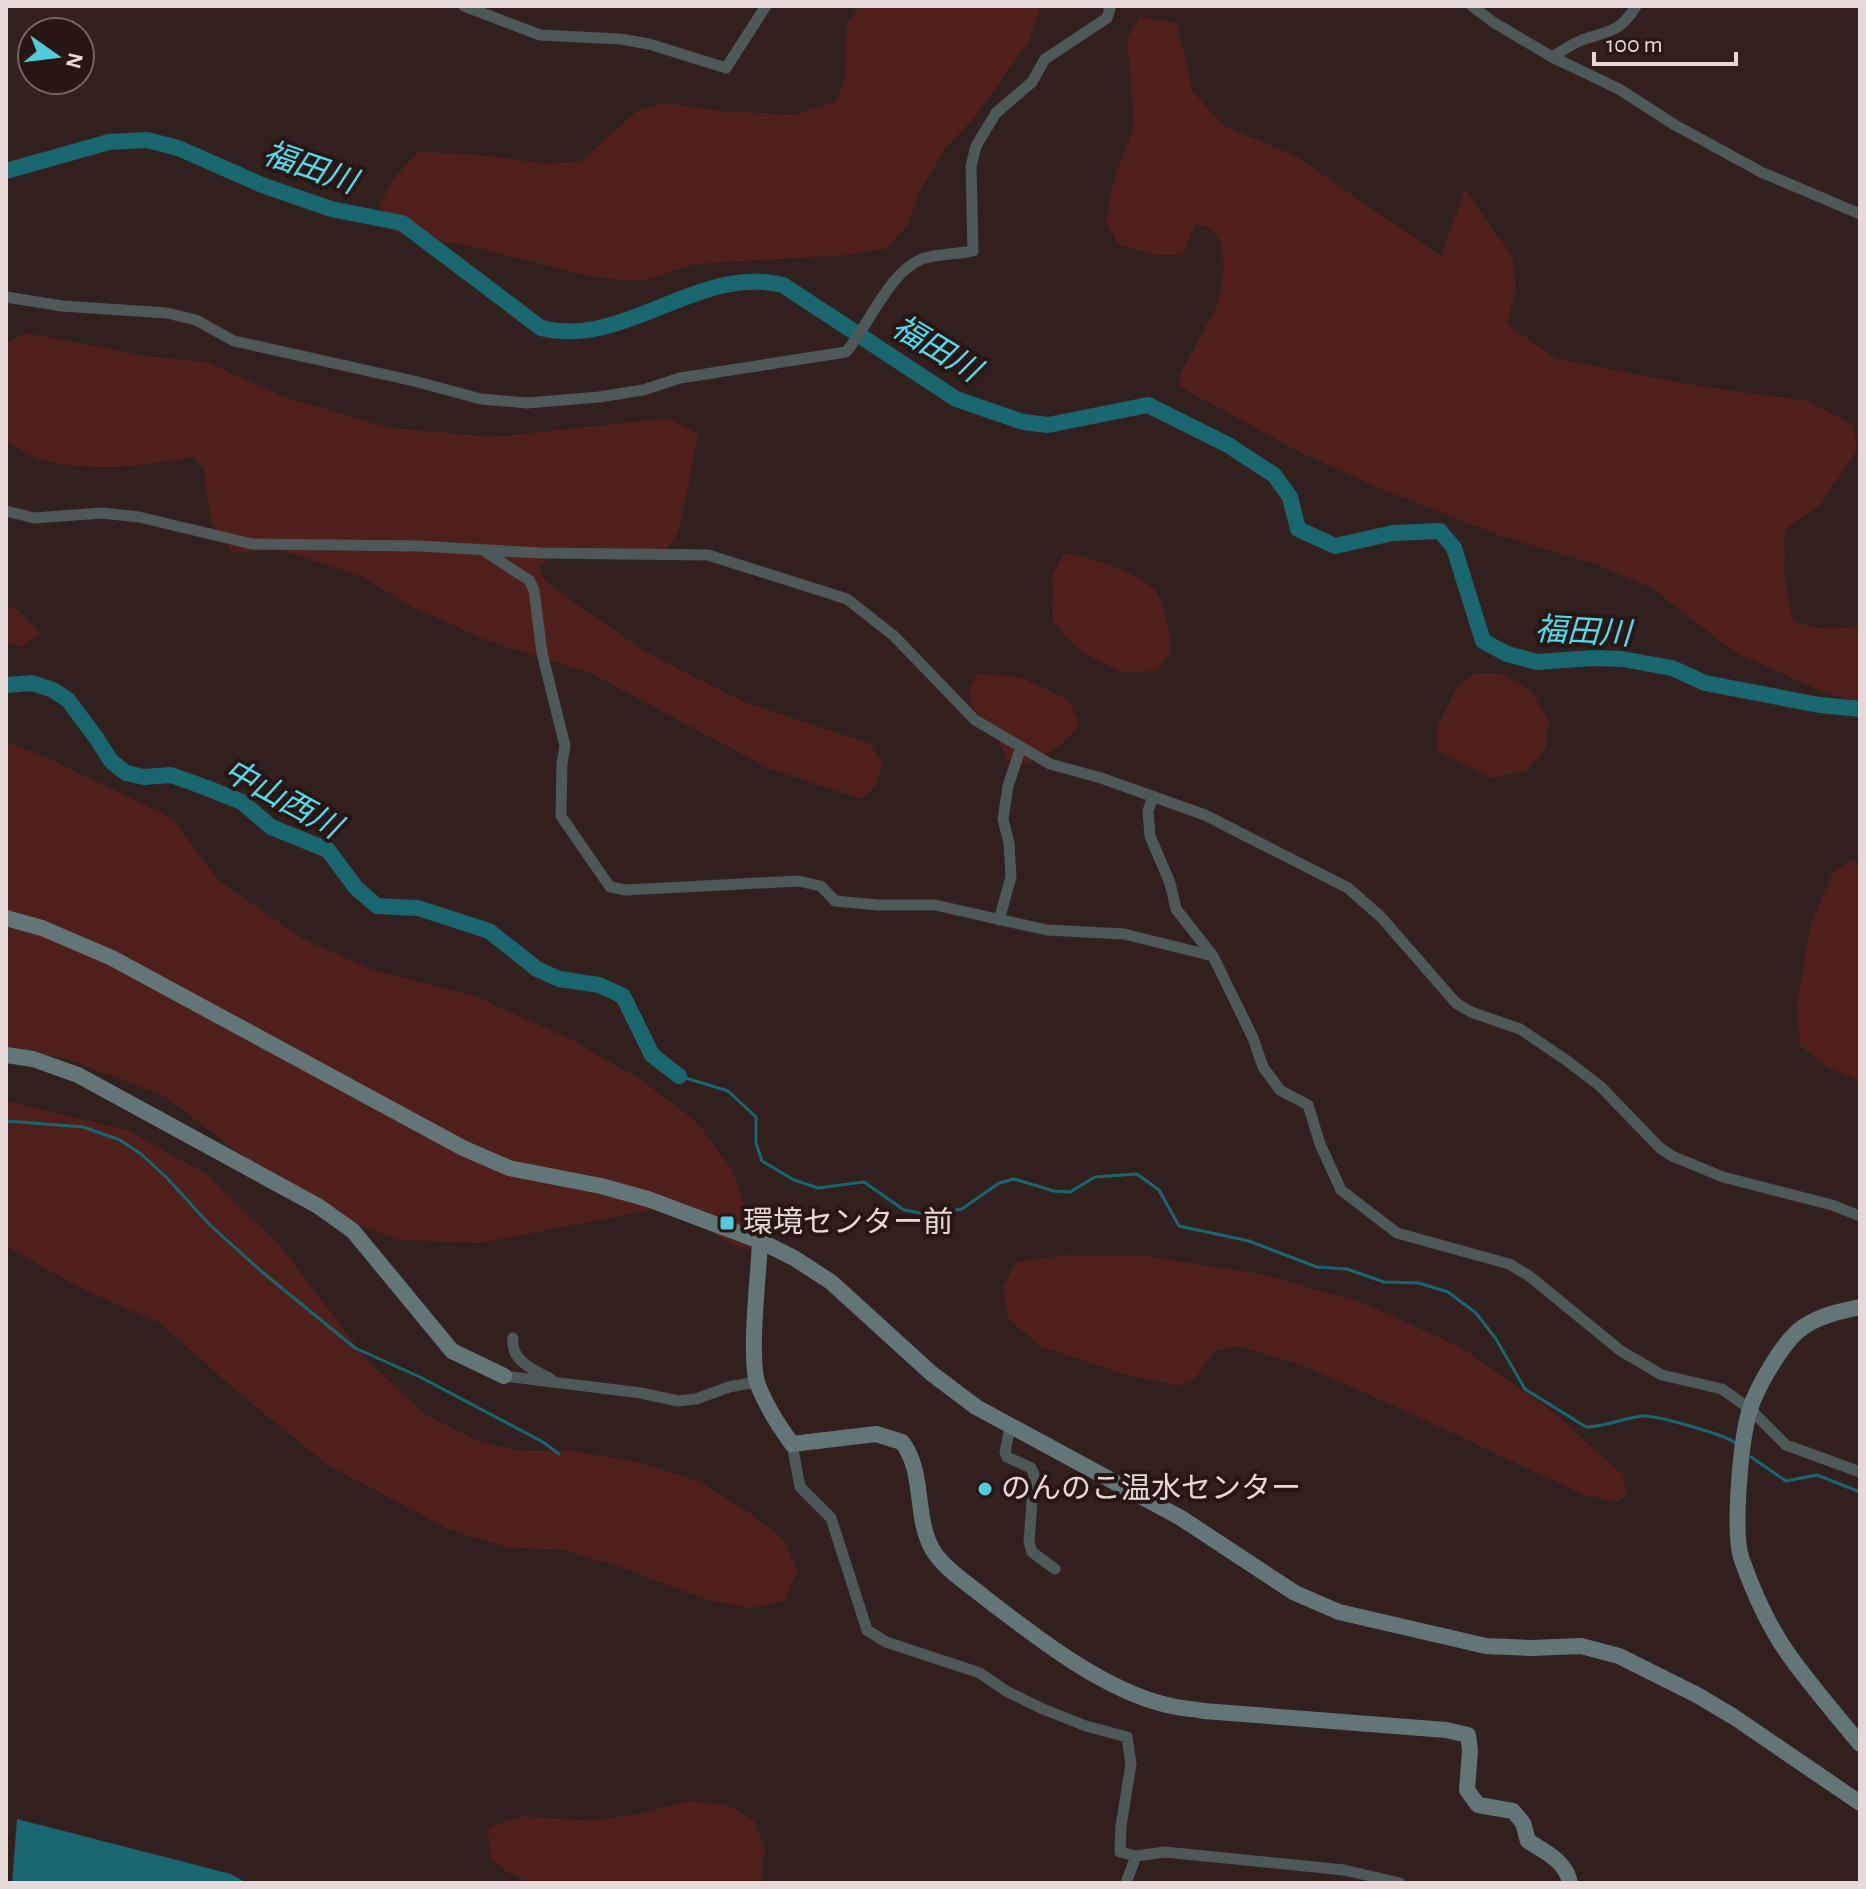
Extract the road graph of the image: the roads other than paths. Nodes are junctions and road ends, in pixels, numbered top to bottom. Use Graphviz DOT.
graph roads {
  1 [pos="464,6"];
  2 [pos="766,6"];
  3 [pos="1108,6"];
  4 [pos="1472,6"];
  5 [pos="1636,6"];
  6 [pos="1552,57"];
  7 [pos="1860,214"];
  8 [pos="6,297"];
  9 [pos="6,511"];
  10 [pos="484,550"];
  11 [pos="1021,747"];
  12 [pos="1153,796"];
  13 [pos="6,918"];
  14 [pos="999,920"];
  15 [pos="1213,956"];
  16 [pos="6,1055"];
  17 [pos="1860,1216"];
  18 [pos="760,1241"];
  19 [pos="1860,1307"];
  20 [pos="513,1338"];
  21 [pos="504,1376"];
  22 [pos="756,1382"];
  23 [pos="559,1383"];
  24 [pos="1750,1409"];
  25 [pos="1010,1427"];
  26 [pos="792,1444"];
  27 [pos="1860,1472"];
  28 [pos="1055,1569"];
  29 [pos="1860,1744"];
  30 [pos="1859,1801"];
  31 [pos="1136,1856"];
  32 [pos="1126,1883"];
  33 [pos="1400,1883"];
  34 [pos="1570,1883"];
  1 -- 2 [label="street"];
  3 -- 8 [label="street"];
  4 -- 6 [label="street"];
  5 -- 6 [label="street"];
  6 -- 7 [label="street"];
  9 -- 10 [label="street"];
  10 -- 11 [label="street"];
  10 -- 14 [label="street"];
  11 -- 12 [label="street"];
  11 -- 14 [label="street"];
  12 -- 15 [label="street"];
  12 -- 17 [label="street"];
  13 -- 18 [label="street"];
  14 -- 15 [label="street"];
  15 -- 24 [label="street"];
  16 -- 21 [label="street"];
  18 -- 22 [label="street"];
  18 -- 25 [label="street"];
  19 -- 24 [label="street"];
  20 -- 23 [label="street"];
  21 -- 23 [label="street"];
  22 -- 23 [label="street"];
  22 -- 26 [label="street"];
  24 -- 27 [label="street"];
  24 -- 29 [label="street"];
  25 -- 28 [label="street"];
  25 -- 30 [label="street"];
  26 -- 31 [label="street"];
  26 -- 34 [label="street"];
  31 -- 32 [label="street"];
  31 -- 33 [label="street"];
}
